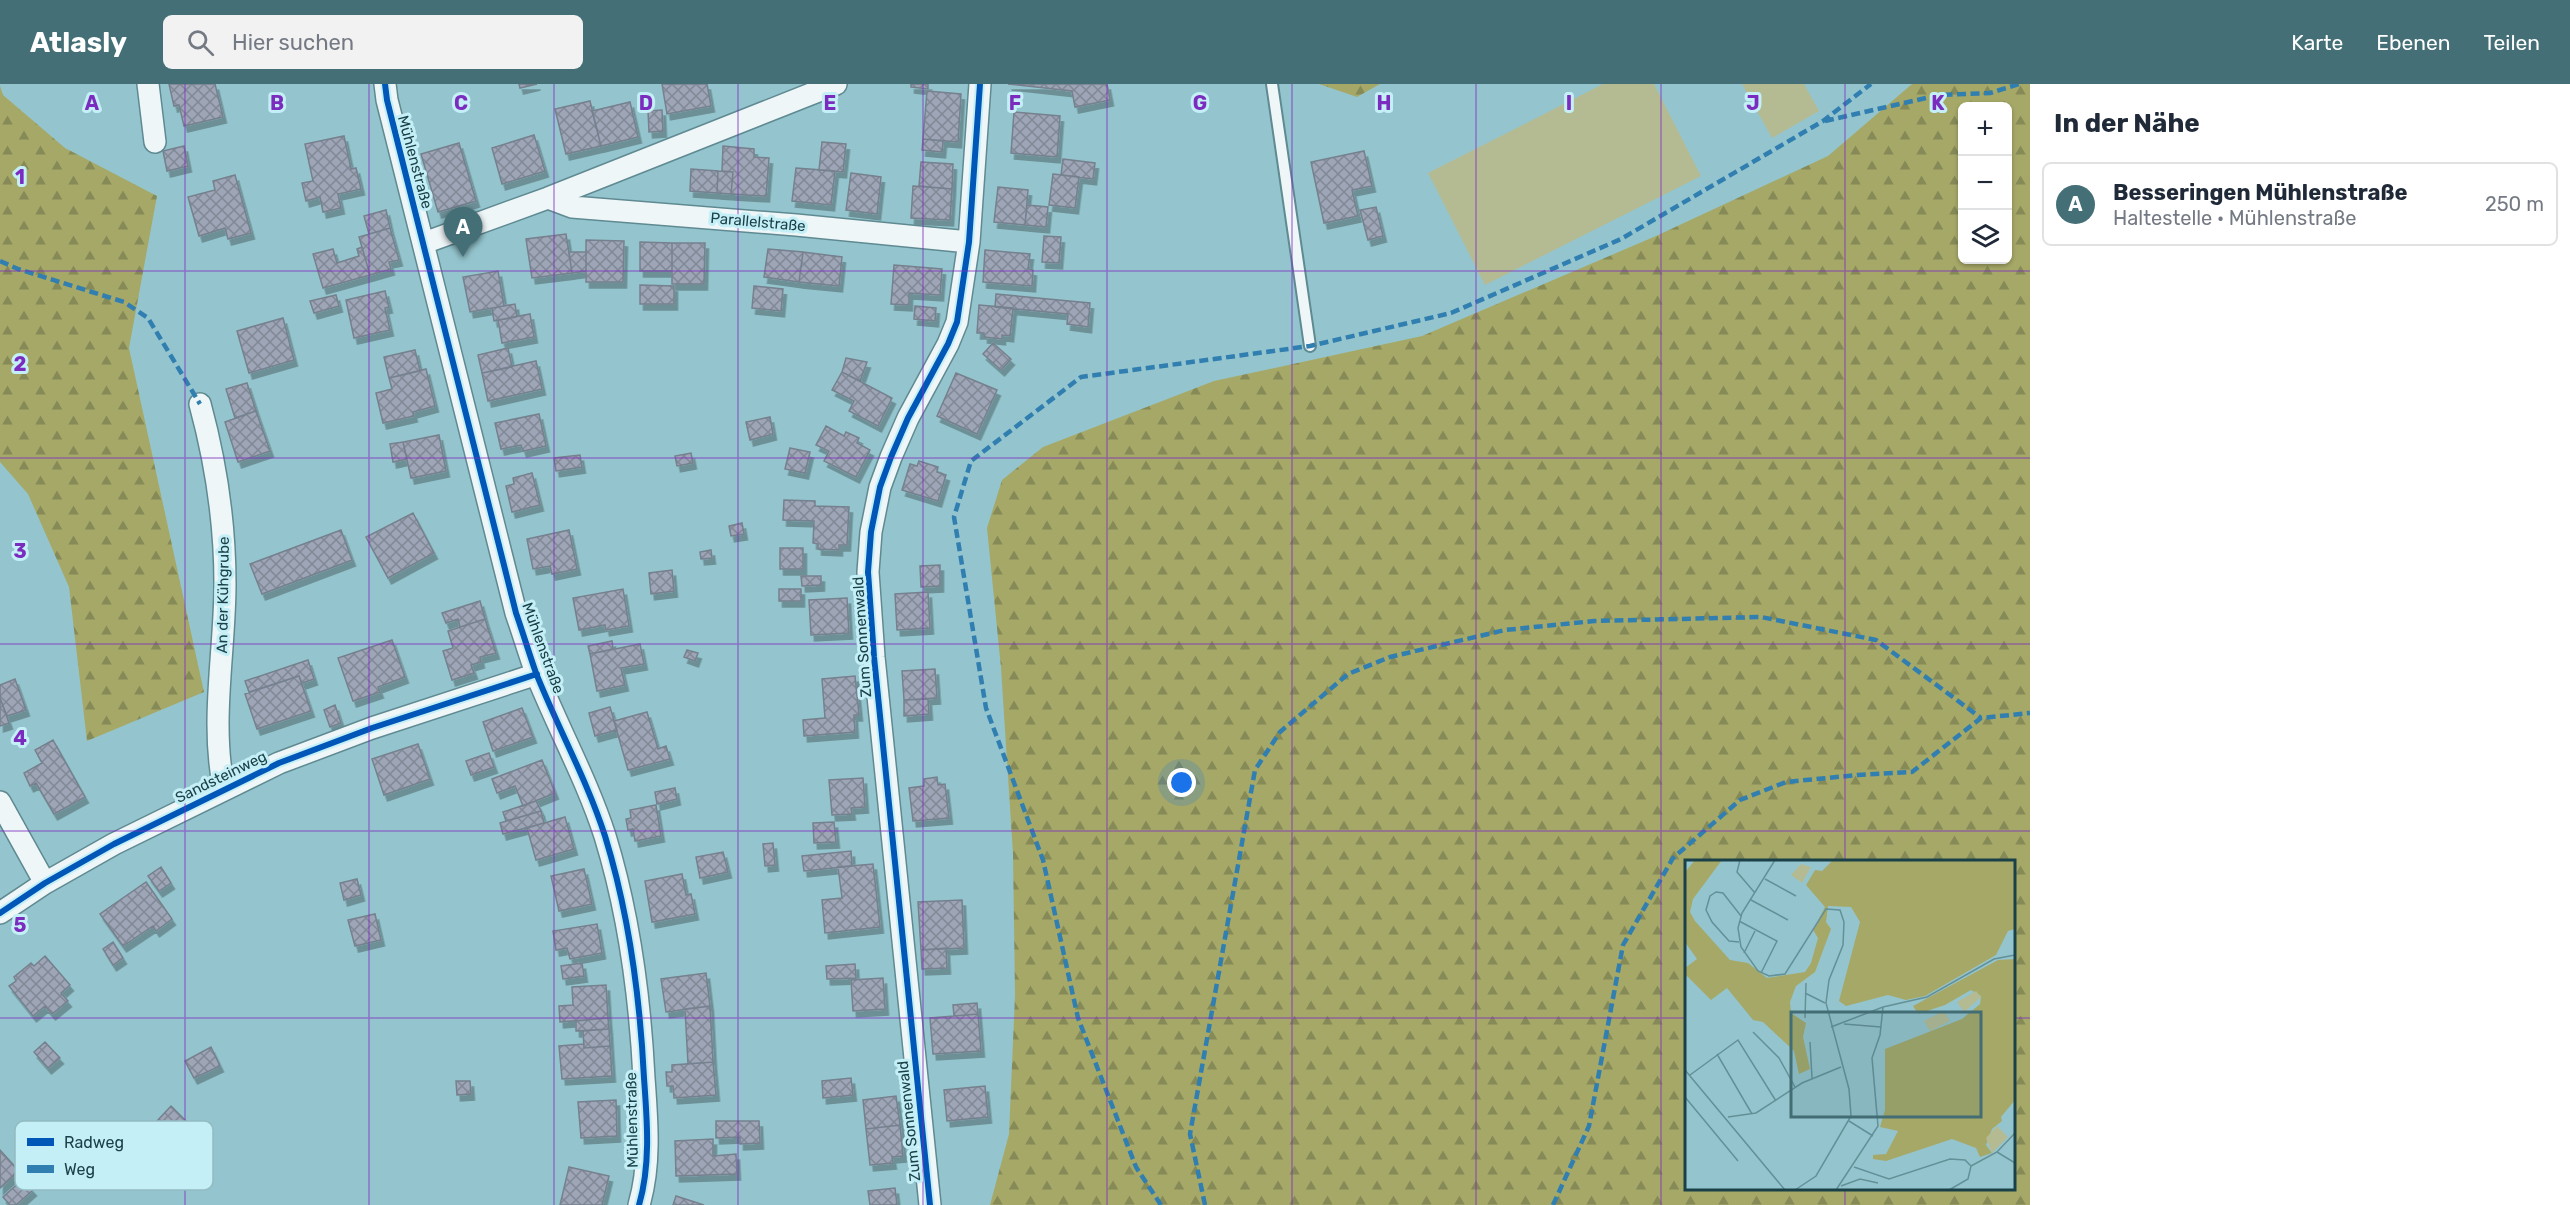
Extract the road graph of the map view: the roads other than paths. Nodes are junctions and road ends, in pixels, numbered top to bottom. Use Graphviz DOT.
graph roads {
  1 [pos="148,84"];
  2 [pos="836,84"];
  3 [pos="980,84"];
  4 [pos="1272,84"];
  5 [pos="386,92"];
  6 [pos="155,142"];
  7 [pos="549,198"];
  8 [pos="969,242"];
  9 [pos="424,243"];
  10 [pos="1310,346"];
  11 [pos="200,404"];
  12 [pos="537,674"];
  13 [pos="224,789"];
  14 [pos="0,802"];
  15 [pos="45,883"];
  16 [pos="0,913"];
  17 [pos="639,1205"];
  18 [pos="930,1205"];
  1 -- 6 [label="street"];
  2 -- 7 [label="street"];
  3 -- 8 [label="street, Zum Sonnenwald"];
  4 -- 10 [label="lane"];
  5 -- 9 [label="street, Mühlenstraße"];
  7 -- 8 [label="street, Parallelstraße"];
  7 -- 9 [label="street"];
  8 -- 18 [label="street, Zum Sonnenwald"];
  9 -- 12 [label="street, Mühlenstraße"];
  11 -- 13 [label="street, An der Kühgrube"];
  12 -- 13 [label="street, Sandsteinweg"];
  12 -- 17 [label="street, Mühlenstraße"];
  13 -- 15 [label="street, Sandsteinweg"];
  14 -- 15 [label="street"];
  15 -- 16 [label="street, Sandsteinweg"];
}
